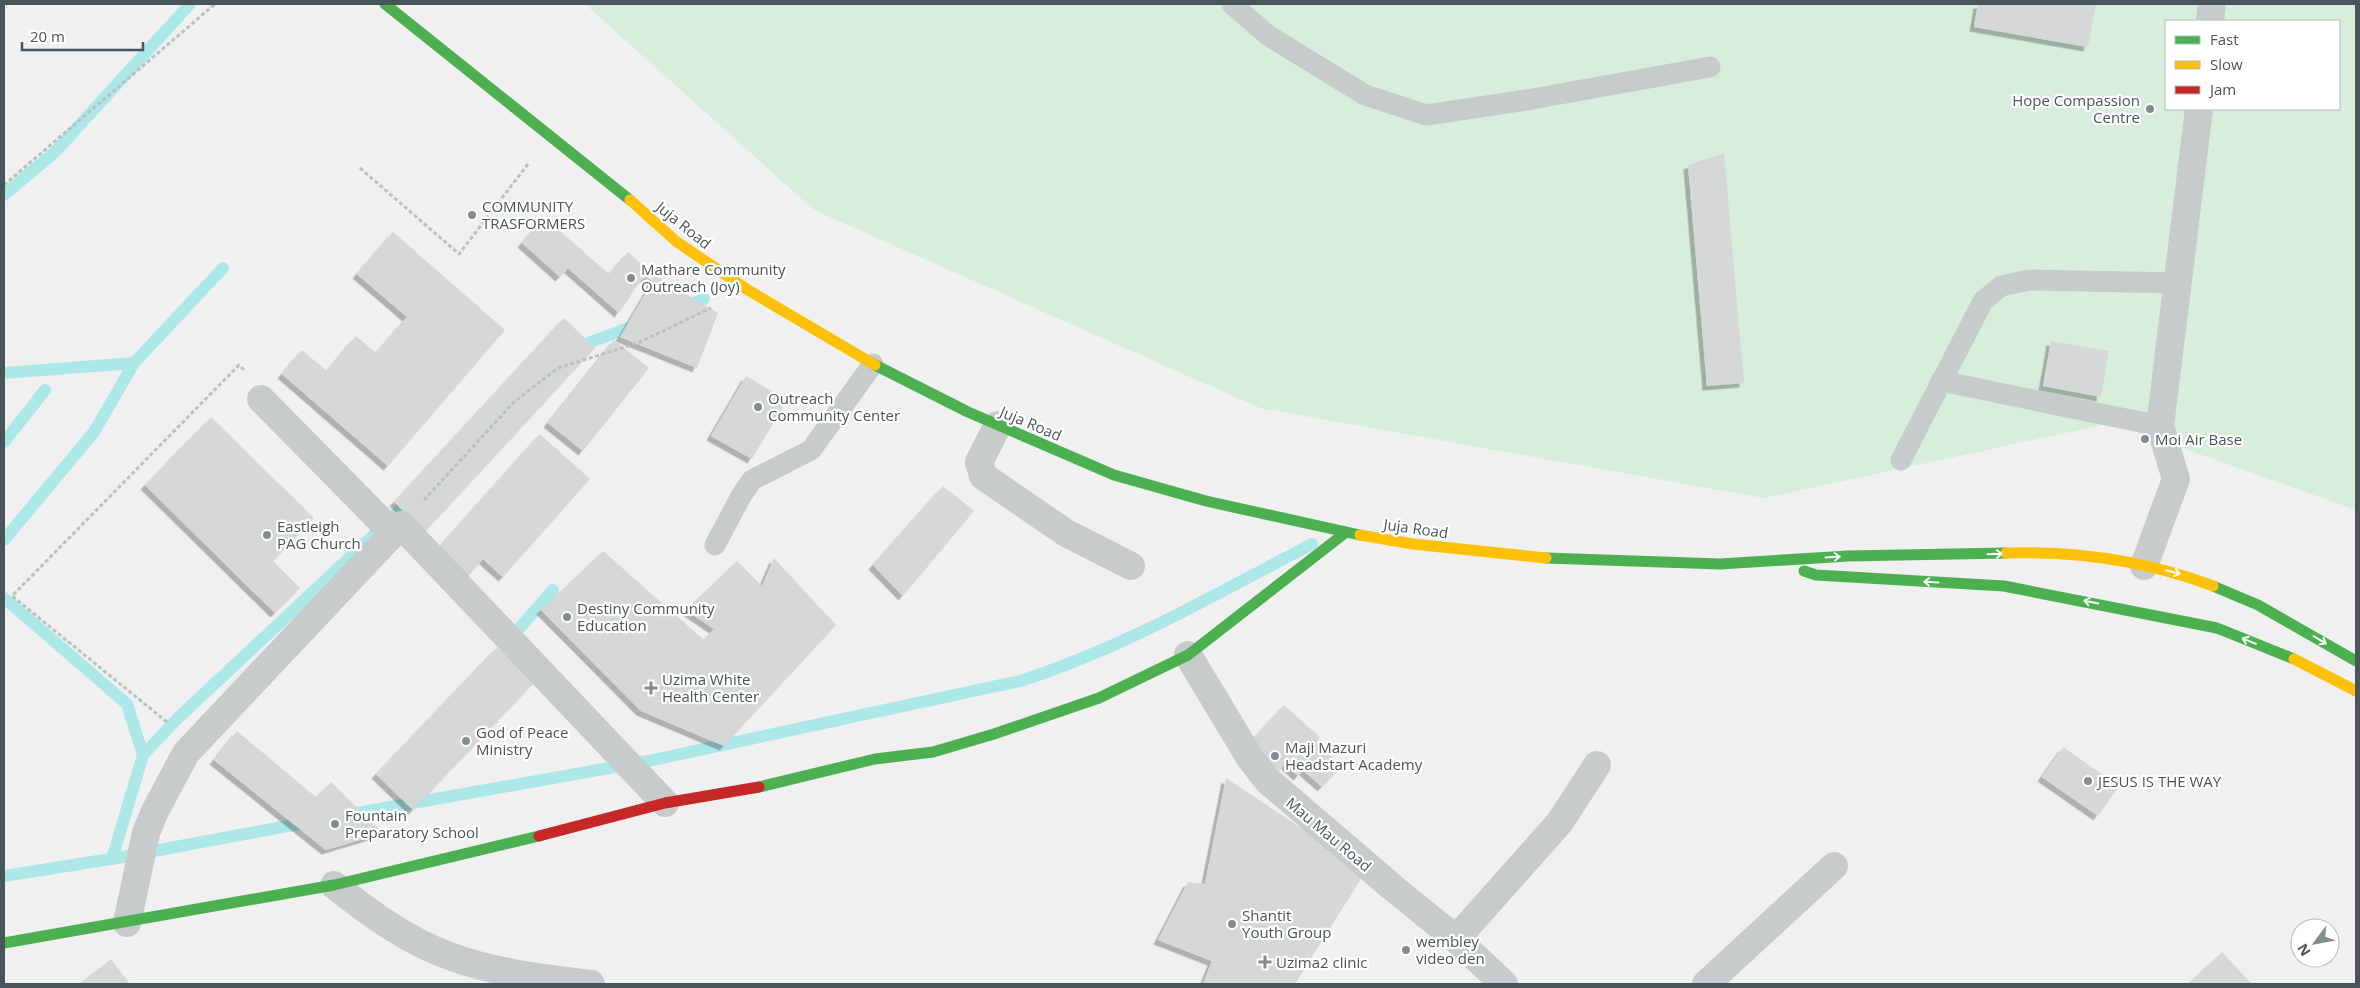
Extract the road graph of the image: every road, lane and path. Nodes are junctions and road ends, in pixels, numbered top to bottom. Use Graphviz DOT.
graph roads {
  1 [pos="215,4"];
  2 [pos="386,4"];
  3 [pos="1232,4"];
  4 [pos="2212,4"];
  5 [pos="2210,20"];
  6 [pos="1710,67"];
  7 [pos="2199,110"];
  8 [pos="550,136"];
  9 [pos="360,168"];
  10 [pos="4,186"];
  11 [pos="2178,283"];
  12 [pos="748,290"];
  13 [pos="874,364"];
  14 [pos="246,372"];
  15 [pos="1941,382"];
  16 [pos="261,400"];
  17 [pos="998,425"];
  18 [pos="2160,426"];
  19 [pos="1901,460"];
  20 [pos="397,529"];
  21 [pos="1345,533"];
  22 [pos="715,545"];
  23 [pos="1784,561"];
  24 [pos="1131,566"];
  25 [pos="2144,566"];
  26 [pos="1188,655"];
  27 [pos="2356,661"];
  28 [pos="2356,691"];
  29 [pos="196,741"];
  30 [pos="1597,765"];
  31 [pos="664,803"];
  32 [pos="1834,866"];
  33 [pos="334,885"];
  34 [pos="127,923"];
  35 [pos="1456,939"];
  36 [pos="4,943"];
  37 [pos="591,984"];
  38 [pos="1504,984"];
  39 [pos="1706,984"];
  1 -- 10 [label="path"];
  2 -- 8 [label="main road, Juja Road"];
  3 -- 6 [label="lane"];
  4 -- 5 [label="street"];
  7 -- 11 [label="street"];
  8 -- 9 [label="path"];
  8 -- 12 [label="main road, Juja Road"];
  11 -- 15 [label="lane"];
  11 -- 18 [label="street"];
  12 -- 13 [label="main road, Juja Road"];
  12 -- 20 [label="path"];
  13 -- 17 [label="main road, Juja Road"];
  13 -- 22 [label="lane"];
  14 -- 29 [label="path"];
  15 -- 18 [label="lane"];
  15 -- 19 [label="lane"];
  16 -- 20 [label="street"];
  17 -- 21 [label="main road, Juja Road"];
  17 -- 24 [label="street"];
  18 -- 25 [label="street"];
  20 -- 29 [label="street"];
  20 -- 31 [label="street"];
  21 -- 23 [label="main road, Juja Road"];
  21 -- 26 [label="main road"];
  23 -- 25 [label="main road, Juja Road, one-way"];
  28 -- 23 [label="main road, one-way"];
  25 -- 27 [label="main road, Juja Road, one-way"];
  26 -- 31 [label="main road"];
  26 -- 35 [label="street, Mau Mau Road"];
  29 -- 34 [label="street"];
  30 -- 35 [label="street"];
  31 -- 33 [label="main road"];
  32 -- 39 [label="street"];
  33 -- 34 [label="main road"];
  33 -- 37 [label="street"];
  34 -- 36 [label="main road"];
  35 -- 38 [label="street, Mau Mau Road"];
}
